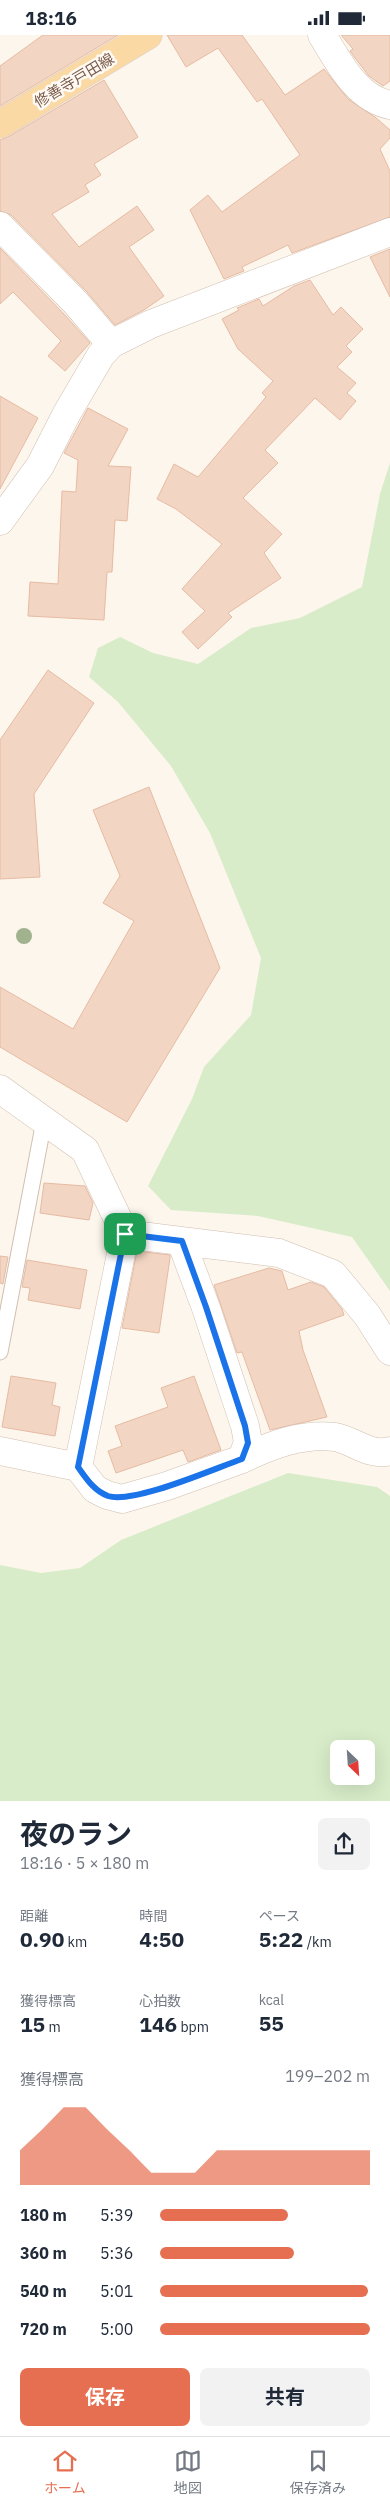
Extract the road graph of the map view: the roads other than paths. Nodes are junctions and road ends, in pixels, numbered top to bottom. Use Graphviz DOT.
graph roads {
  1 [pos="148,35"];
  2 [pos="322,35"];
  3 [pos="390,105"];
  4 [pos="0,124"];
  5 [pos="0,226"];
  6 [pos="390,232"];
  7 [pos="111,344"];
  8 [pos="0,521"];
  9 [pos="0,1089"];
  10 [pos="44,1121"];
  11 [pos="125,1234"];
  12 [pos="182,1241"];
  13 [pos="390,1351"];
  14 [pos="0,1352"];
  15 [pos="0,1451"];
  16 [pos="390,1451"];
  17 [pos="242,1459"];
  18 [pos="78,1467"];
  1 -- 4 [label="main road, 修善寺戸田線"];
  2 -- 3 [label="street"];
  5 -- 7 [label="street"];
  6 -- 7 [label="street"];
  7 -- 8 [label="street"];
  9 -- 10 [label="street"];
  10 -- 11 [label="street"];
  10 -- 14 [label="lane"];
  11 -- 12 [label="street"];
  11 -- 18 [label="street"];
  12 -- 13 [label="street"];
  12 -- 17 [label="street"];
  15 -- 18 [label="street"];
  16 -- 17 [label="street"];
  17 -- 18 [label="street"];
}
